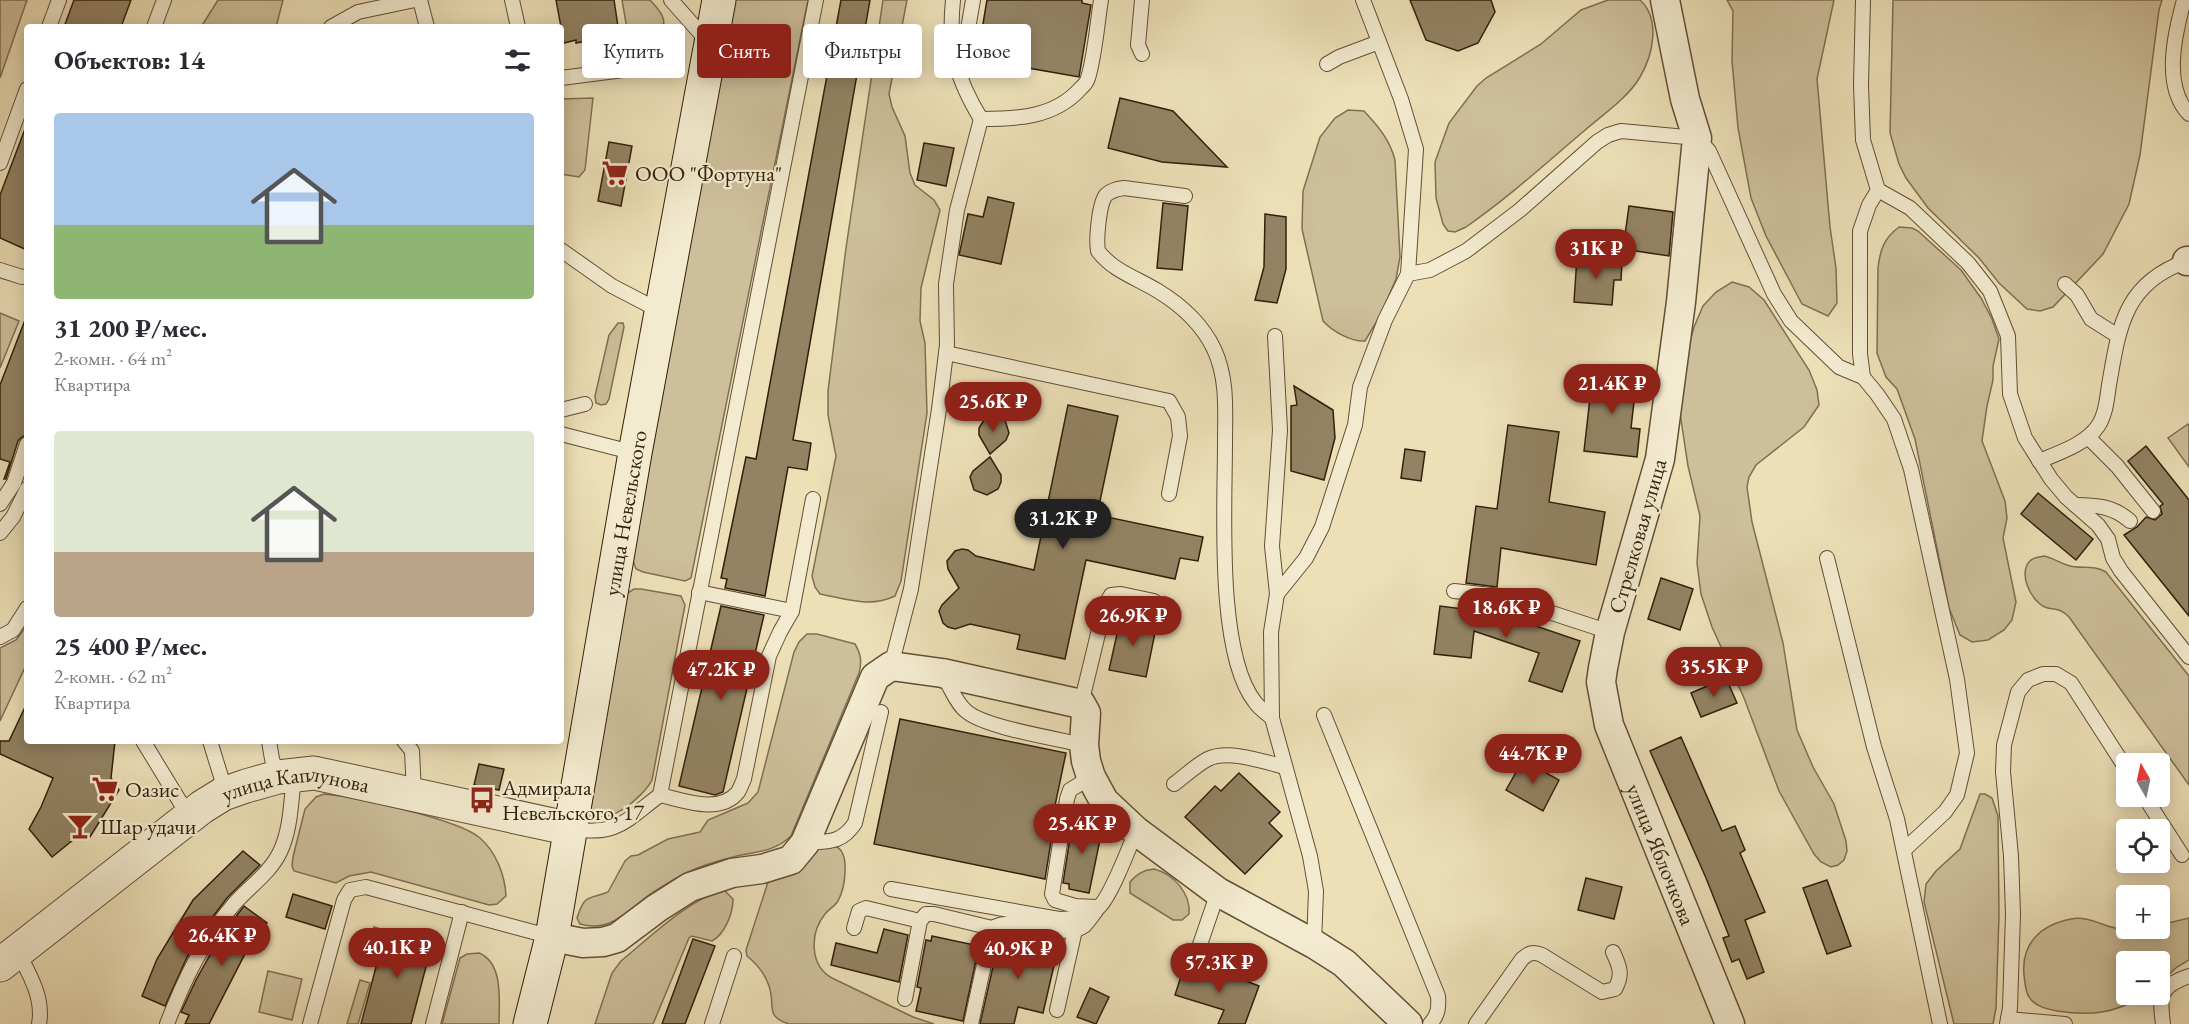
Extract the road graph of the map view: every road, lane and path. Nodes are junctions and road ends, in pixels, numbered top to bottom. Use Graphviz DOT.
graph roads {
  1 [pos="59,0"];
  2 [pos="164,0"];
  3 [pos="415,0"];
  4 [pos="420,0"];
  5 [pos="512,0"];
  6 [pos="671,0"];
  7 [pos="719,0"];
  8 [pos="816,0"];
  9 [pos="953,0"];
  10 [pos="973,0"];
  11 [pos="1101,0"];
  12 [pos="1142,0"];
  13 [pos="1363,0"];
  14 [pos="1665,0"];
  15 [pos="1863,0"];
  16 [pos="2184,0"];
  17 [pos="50,24"];
  18 [pos="155,24"];
  19 [pos="336,24"];
  20 [pos="426,24"];
  21 [pos="517,24"];
  22 [pos="714,24"];
  23 [pos="953,24"];
  24 [pos="969,24"];
  25 [pos="697,30"];
  26 [pos="1379,42"];
  27 [pos="1142,54"];
  28 [pos="1328,64"];
  29 [pos="582,75"];
  30 [pos="564,78"];
  31 [pos="704,78"];
  32 [pos="959,78"];
  33 [pos="24,97"];
  34 [pos="2189,114"];
  35 [pos="981,119"];
  36 [pos="1697,138"];
  37 [pos="0,164"];
  38 [pos="1878,190"];
  39 [pos="1185,196"];
  40 [pos="564,252"];
  41 [pos="2188,264"];
  42 [pos="0,270"];
  43 [pos="1408,274"];
  44 [pos="24,275"];
  45 [pos="2065,284"];
  46 [pos="662,312"];
  47 [pos="1275,336"];
  48 [pos="2118,336"];
  49 [pos="946,353"];
  50 [pos="1863,376"];
  51 [pos="585,404"];
  52 [pos="564,409"];
  53 [pos="564,435"];
  54 [pos="2088,437"];
  55 [pos="24,453"];
  56 [pos="635,453"];
  57 [pos="2039,461"];
  58 [pos="1169,494"];
  59 [pos="24,495"];
  60 [pos="813,499"];
  61 [pos="0,504"];
  62 [pos="2075,505"];
  63 [pos="2153,512"];
  64 [pos="2130,521"];
  65 [pos="0,533"];
  66 [pos="1827,558"];
  67 [pos="1454,591"];
  68 [pos="699,592"];
  69 [pos="1277,594"];
  70 [pos="1154,601"];
  71 [pos="792,611"];
  72 [pos="24,613"];
  73 [pos="1610,632"];
  74 [pos="0,637"];
  75 [pos="2189,657"];
  76 [pos="891,666"];
  77 [pos="942,674"];
  78 [pos="1601,682"];
  79 [pos="1082,704"];
  80 [pos="881,712"];
  81 [pos="1324,715"];
  82 [pos="1272,718"];
  83 [pos="145,744"];
  84 [pos="211,744"];
  85 [pos="270,744"];
  86 [pos="406,744"];
  87 [pos="1084,745"];
  88 [pos="2116,753"];
  89 [pos="1285,767"];
  90 [pos="286,776"];
  91 [pos="1091,777"];
  92 [pos="1174,784"];
  93 [pos="226,793"];
  94 [pos="414,794"];
  95 [pos="660,795"];
  96 [pos="2151,807"];
  97 [pos="188,816"];
  98 [pos="571,829"];
  99 [pos="1136,831"];
  100 [pos="805,843"];
  101 [pos="1904,850"];
  102 [pos="2182,855"];
  103 [pos="891,889"];
  104 [pos="1218,892"];
  105 [pos="1099,907"];
  106 [pos="462,912"];
  107 [pos="920,921"];
  108 [pos="854,928"];
  109 [pos="992,928"];
  110 [pos="1075,930"];
  111 [pos="552,937"];
  112 [pos="1314,944"];
  113 [pos="1613,952"];
  114 [pos="734,956"];
  115 [pos="9,958"];
  116 [pos="1194,962"];
  117 [pos="2189,976"];
  118 [pos="904,999"];
  119 [pos="1057,1010"];
  120 [pos="2008,1022"];
  121 [pos="39,1024"];
  122 [pos="167,1024"];
  123 [pos="310,1024"];
  124 [pos="433,1024"];
  125 [pos="530,1024"];
  126 [pos="712,1024"];
  127 [pos="971,1024"];
  128 [pos="1408,1024"];
  129 [pos="1430,1024"];
  130 [pos="1476,1024"];
  131 [pos="1730,1024"];
  132 [pos="1940,1024"];
  133 [pos="2065,1024"];
  134 [pos="2163,1024"];
  1 -- 17 [label="lane"];
  2 -- 18 [label="lane"];
  3 -- 19 [label="lane"];
  4 -- 20 [label="lane"];
  5 -- 21 [label="lane"];
  6 -- 25 [label="lane"];
  7 -- 22 [label="main road, улица Невельского"];
  8 -- 68 [label="lane"];
  9 -- 23 [label="lane"];
  10 -- 24 [label="lane"];
  11 -- 35 [label="lane"];
  12 -- 27 [label="lane"];
  13 -- 26 [label="lane"];
  14 -- 36 [label="street"];
  15 -- 38 [label="lane"];
  16 -- 34 [label="lane"];
  26 -- 28 [label="lane"];
  26 -- 43 [label="lane"];
  29 -- 30 [label="lane"];
  31 -- 46 [label="main road, улица Невельского"];
  32 -- 35 [label="lane"];
  33 -- 37 [label="lane"];
  35 -- 49 [label="lane"];
  36 -- 43 [label="lane"];
  36 -- 50 [label="lane"];
  36 -- 73 [label="street, Стрелковая улица"];
  38 -- 50 [label="lane"];
  38 -- 57 [label="lane"];
  39 -- 82 [label="lane"];
  40 -- 46 [label="lane"];
  41 -- 48 [label="lane"];
  42 -- 44 [label="lane"];
  43 -- 69 [label="lane"];
  45 -- 48 [label="lane"];
  46 -- 56 [label="main road, улица Невельского"];
  47 -- 69 [label="lane"];
  48 -- 54 [label="lane"];
  49 -- 58 [label="lane"];
  49 -- 76 [label="lane"];
  50 -- 101 [label="lane"];
  51 -- 52 [label="lane"];
  53 -- 56 [label="lane"];
  54 -- 57 [label="lane"];
  54 -- 63 [label="lane"];
  55 -- 61 [label="lane"];
  56 -- 98 [label="main road, улица Невельского"];
  57 -- 62 [label="lane"];
  59 -- 65 [label="lane"];
  60 -- 71 [label="lane"];
  62 -- 64 [label="lane"];
  62 -- 75 [label="lane"];
  66 -- 101 [label="lane"];
  67 -- 73 [label="lane"];
  68 -- 71 [label="lane"];
  68 -- 95 [label="lane"];
  69 -- 82 [label="lane"];
  70 -- 79 [label="lane"];
  71 -- 95 [label="lane"];
  72 -- 74 [label="lane"];
  73 -- 78 [label="street, Стрелковая улица"];
  76 -- 77 [label="street"];
  76 -- 100 [label="street"];
  77 -- 79 [label="street"];
  77 -- 87 [label="lane"];
  78 -- 131 [label="street, улица Яблочкова"];
  79 -- 87 [label="street"];
  80 -- 100 [label="lane"];
  81 -- 129 [label="lane"];
  82 -- 89 [label="lane"];
  83 -- 97 [label="lane"];
  84 -- 93 [label="lane"];
  85 -- 90 [label="lane"];
  86 -- 94 [label="lane"];
  87 -- 91 [label="street"];
  88 -- 120 [label="lane"];
  89 -- 92 [label="lane"];
  89 -- 112 [label="lane"];
  90 -- 93 [label="main road, улица Каплунова"];
  90 -- 94 [label="main road, улица Каплунова"];
  90 -- 122 [label="lane"];
  91 -- 99 [label="street"];
  91 -- 105 [label="lane"];
  93 -- 97 [label="main road, улица Каплунова"];
  94 -- 98 [label="main road, улица Каплунова"];
  95 -- 98 [label="lane"];
  96 -- 102 [label="lane"];
  97 -- 115 [label="main road, улица Каплунова"];
  98 -- 111 [label="main road, улица Невельского"];
  99 -- 104 [label="street"];
  99 -- 105 [label="lane"];
  100 -- 111 [label="street"];
  101 -- 132 [label="lane"];
  103 -- 105 [label="lane"];
  104 -- 112 [label="street"];
  104 -- 116 [label="lane"];
  105 -- 110 [label="lane"];
  106 -- 111 [label="lane"];
  106 -- 123 [label="lane"];
  106 -- 124 [label="lane"];
  107 -- 108 [label="lane"];
  107 -- 109 [label="lane"];
  107 -- 118 [label="lane"];
  109 -- 110 [label="lane"];
  109 -- 127 [label="lane"];
  110 -- 119 [label="lane"];
  111 -- 125 [label="main road, улица Невельского"];
  112 -- 128 [label="street"];
  113 -- 130 [label="lane"];
  114 -- 126 [label="lane"];
  115 -- 121 [label="lane"];
  117 -- 134 [label="lane"];
  120 -- 133 [label="lane"];
}
